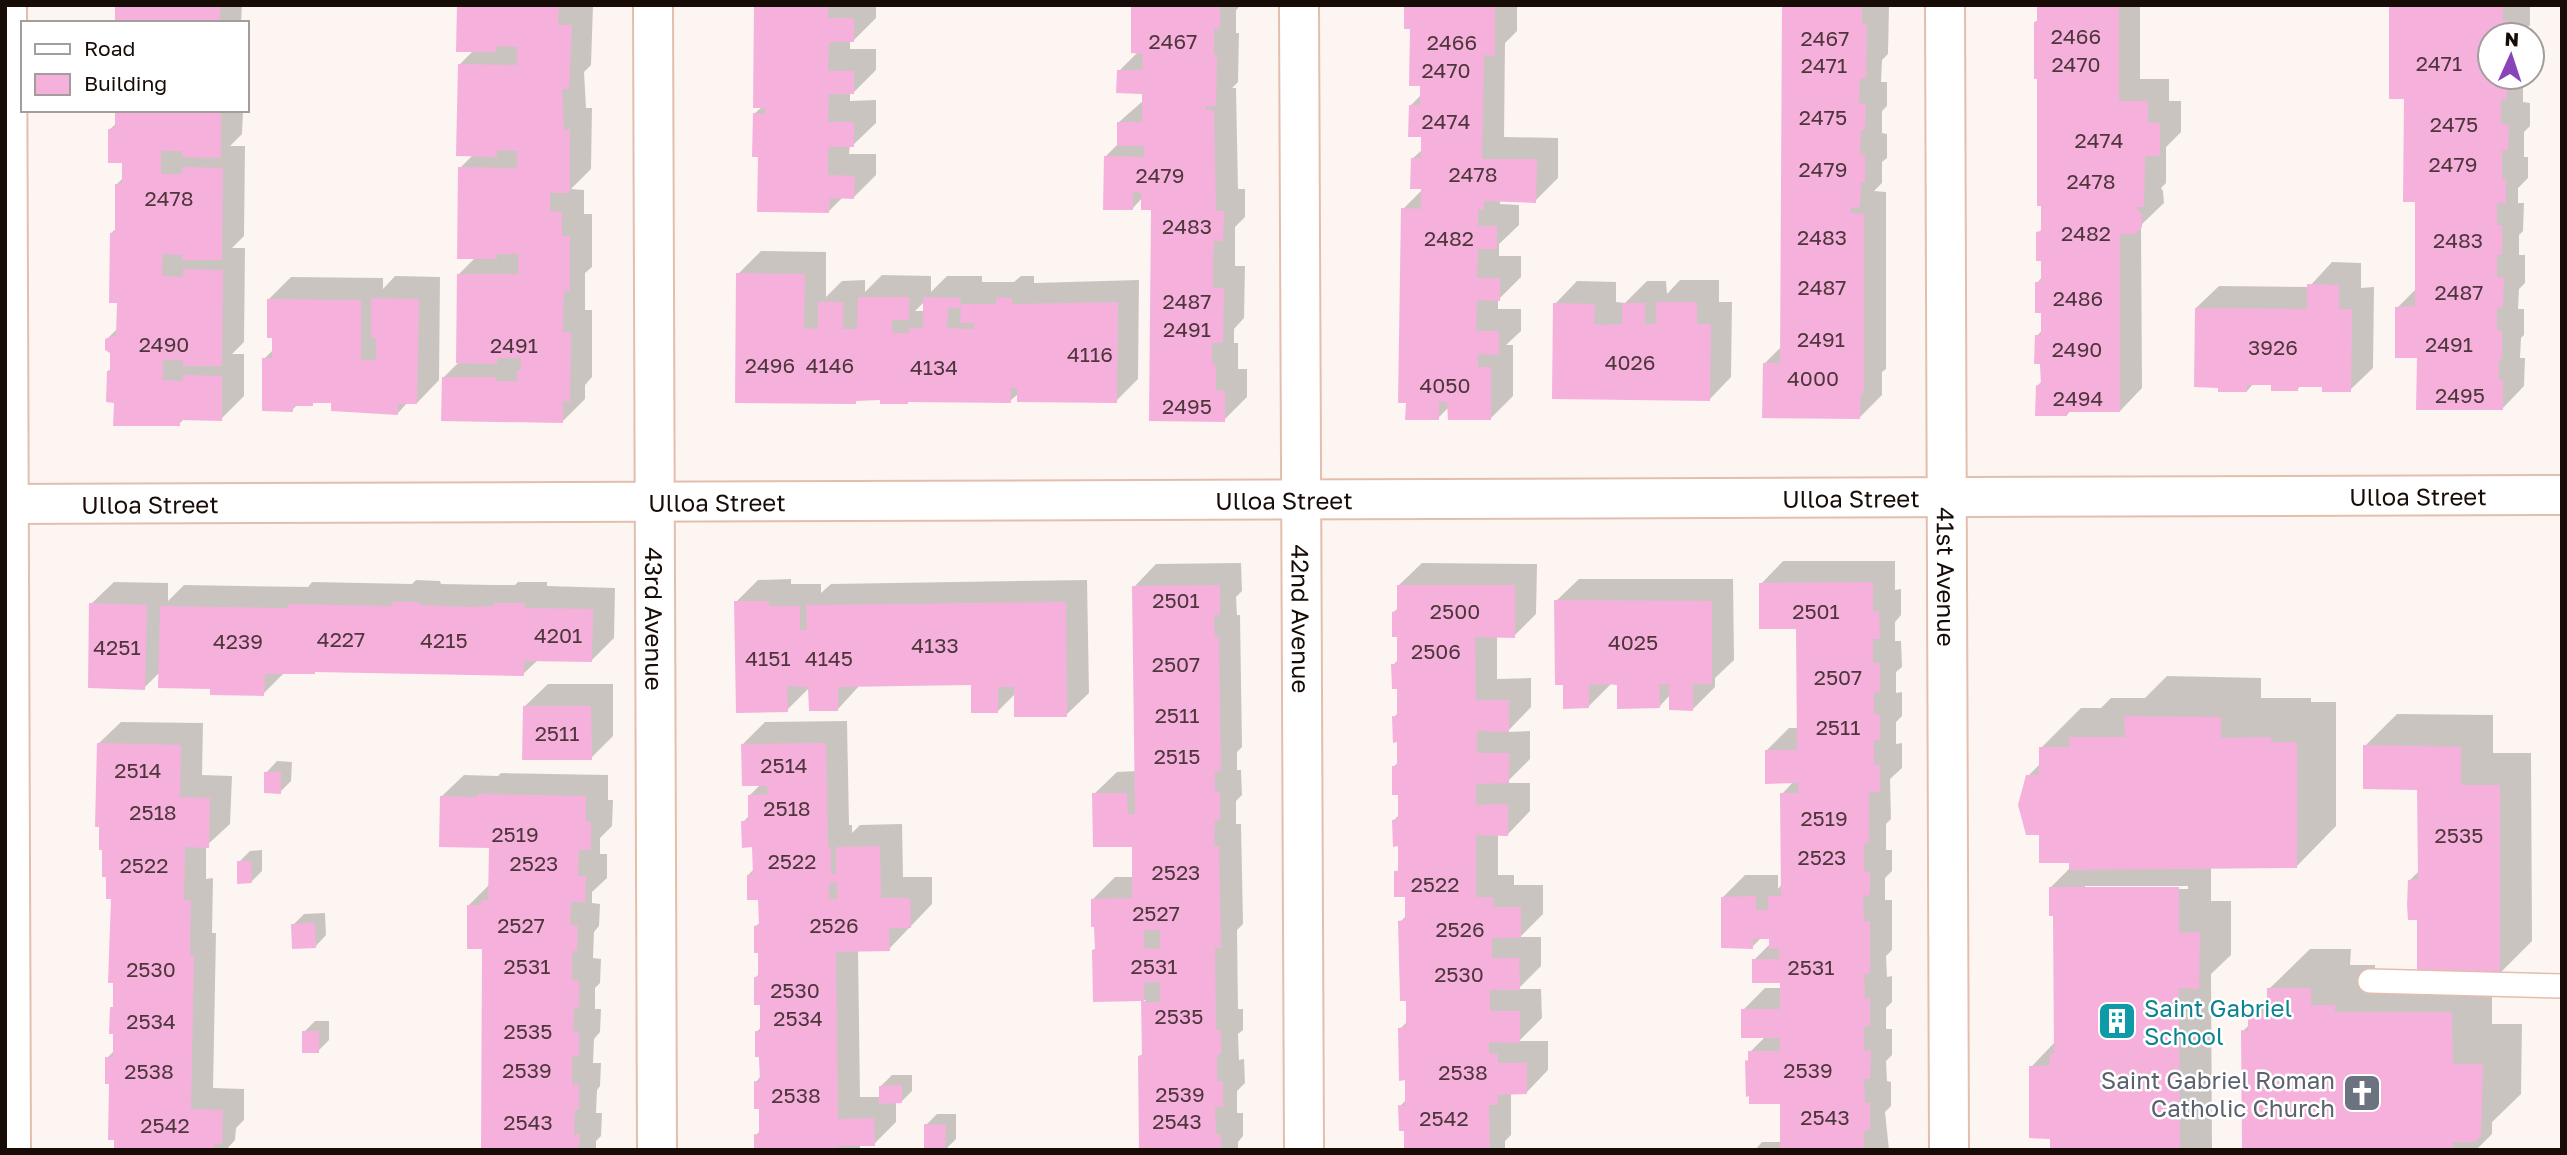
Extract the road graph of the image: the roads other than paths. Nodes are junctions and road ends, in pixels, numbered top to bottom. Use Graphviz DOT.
graph roads {
  1 [pos="7,5"];
  2 [pos="653,5"];
  3 [pos="1299,5"];
  4 [pos="1945,5"];
  5 [pos="2562,495"];
  6 [pos="1947,497"];
  7 [pos="1301,499"];
  8 [pos="655,501"];
  9 [pos="7,503"];
  10 [pos="2370,981"];
  11 [pos="2562,986"];
  12 [pos="11,1150"];
  13 [pos="657,1150"];
  14 [pos="1304,1150"];
  15 [pos="1949,1150"];
  1 -- 9 [label="street"];
  2 -- 8 [label="street, 43rd Avenue"];
  3 -- 7 [label="street, 42nd Avenue"];
  4 -- 6 [label="street, 41st Avenue"];
  5 -- 6 [label="street, Ulloa Street"];
  6 -- 7 [label="street, Ulloa Street"];
  6 -- 15 [label="street, 41st Avenue"];
  7 -- 8 [label="street, Ulloa Street"];
  7 -- 14 [label="street, 42nd Avenue"];
  8 -- 9 [label="street, Ulloa Street"];
  8 -- 13 [label="street, 43rd Avenue"];
  9 -- 12 [label="street"];
  10 -- 11 [label="lane"];
}
